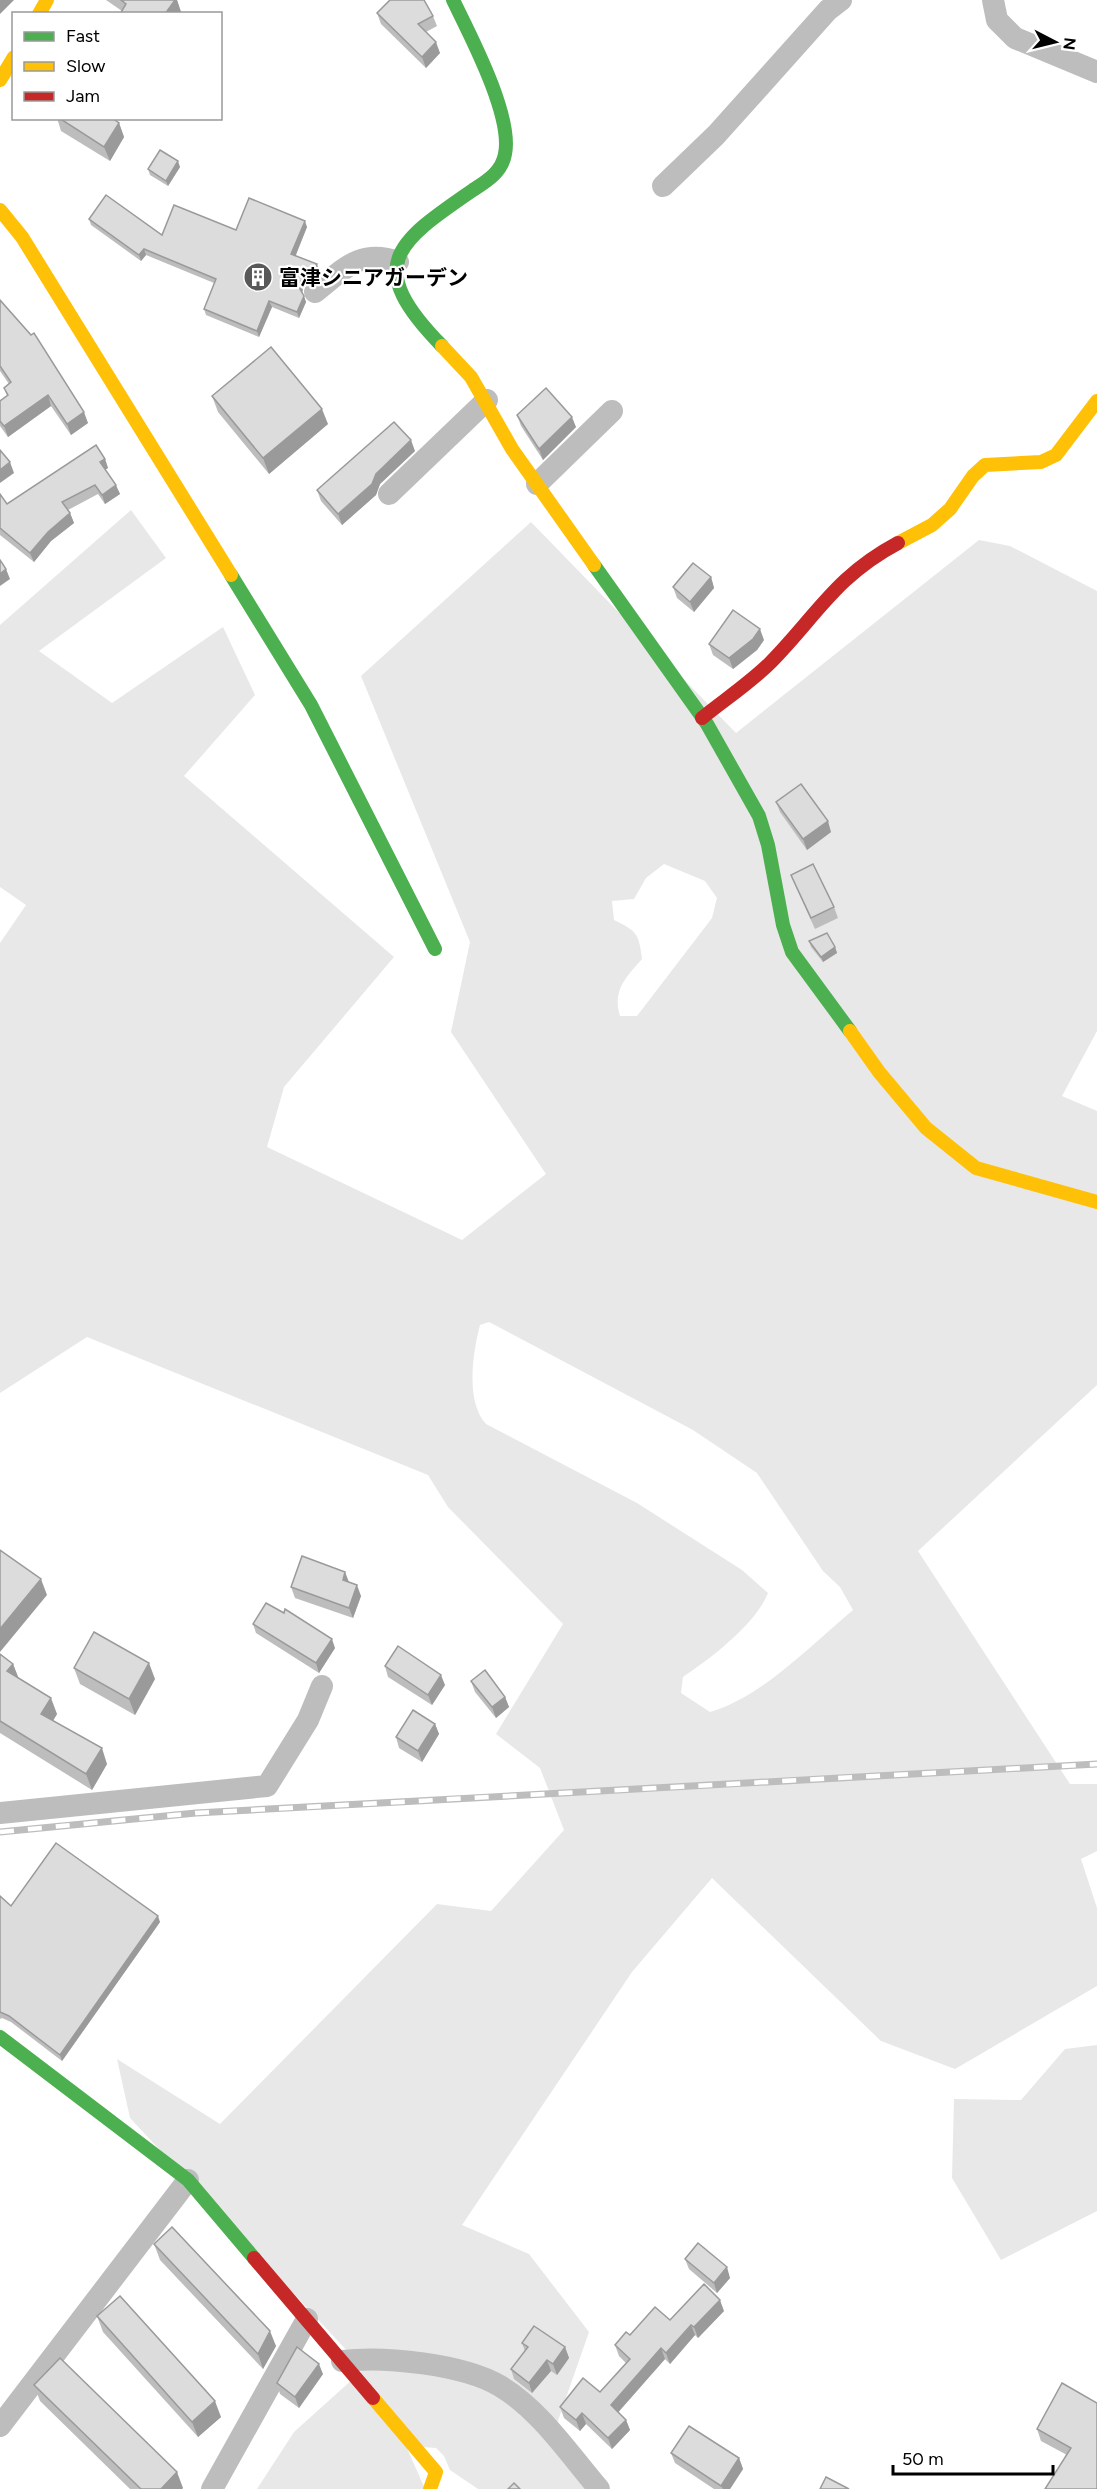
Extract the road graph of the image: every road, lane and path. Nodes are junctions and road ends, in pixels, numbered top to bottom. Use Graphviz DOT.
graph roads {
  1 [pos="453,0"];
  2 [pos="840,0"];
  3 [pos="993,0"];
  4 [pos="12,60"];
  5 [pos="1097,72"];
  6 [pos="0,80"];
  7 [pos="663,186"];
  8 [pos="0,210"];
  9 [pos="398,261"];
  10 [pos="315,292"];
  11 [pos="487,400"];
  12 [pos="1097,401"];
  13 [pos="612,411"];
  14 [pos="537,484"];
  15 [pos="389,494"];
  16 [pos="702,718"];
  17 [pos="435,949"];
  18 [pos="1097,1202"];
  19 [pos="322,1686"];
  20 [pos="0,1813"];
  21 [pos="0,2037"];
  22 [pos="188,2180"];
  23 [pos="307,2319"];
  24 [pos="342,2361"];
  25 [pos="0,2427"];
  26 [pos="212,2489"];
  27 [pos="430,2489"];
  28 [pos="599,2489"];
  1 -- 9 [label="main road"];
  2 -- 7 [label="street"];
  3 -- 5 [label="street"];
  4 -- 6 [label="main road"];
  8 -- 17 [label="main road"];
  9 -- 10 [label="street"];
  9 -- 11 [label="main road"];
  11 -- 14 [label="main road"];
  11 -- 15 [label="street"];
  12 -- 16 [label="main road"];
  13 -- 14 [label="street"];
  14 -- 16 [label="main road"];
  16 -- 18 [label="main road"];
  19 -- 20 [label="street"];
  21 -- 22 [label="main road"];
  22 -- 23 [label="main road"];
  22 -- 25 [label="street"];
  23 -- 24 [label="main road"];
  23 -- 26 [label="street"];
  24 -- 27 [label="main road"];
  24 -- 28 [label="street"];
}
